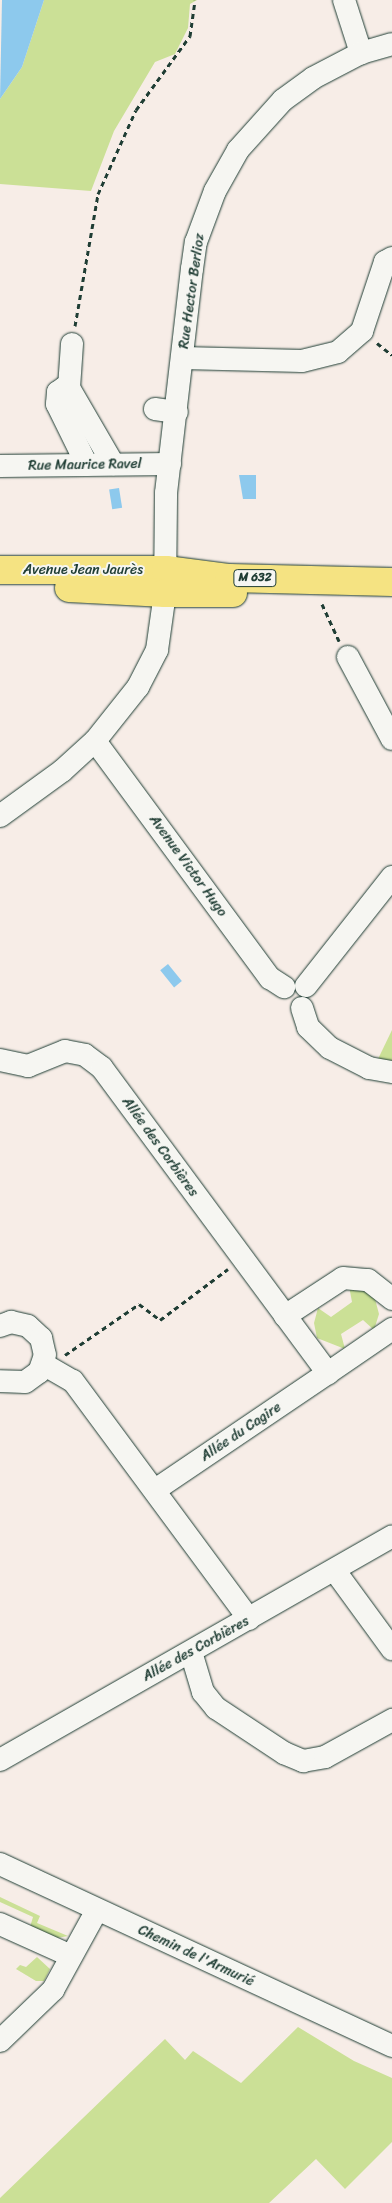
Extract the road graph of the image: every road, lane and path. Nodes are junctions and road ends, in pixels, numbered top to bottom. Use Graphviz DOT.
graph roads {
  1 [pos="195,0"];
  2 [pos="344,0"];
  3 [pos="392,44"];
  4 [pos="361,53"];
  5 [pos="392,258"];
  6 [pos="72,344"];
  7 [pos="183,358"];
  8 [pos="69,388"];
  9 [pos="113,464"];
  10 [pos="170,464"];
  11 [pos="87,465"];
  12 [pos="0,466"];
  13 [pos="0,570"];
  14 [pos="165,582"];
  15 [pos="392,582"];
  16 [pos="0,588"];
  17 [pos="392,594"];
  18 [pos="322,604"];
  19 [pos="348,657"];
  20 [pos="392,738"];
  21 [pos="95,741"];
  22 [pos="0,816"];
  23 [pos="392,877"];
  24 [pos="295,986"];
  25 [pos="0,1060"];
  26 [pos="392,1072"];
  27 [pos="241,1259"];
  28 [pos="392,1299"];
  29 [pos="285,1316"];
  30 [pos="0,1326"];
  31 [pos="392,1330"];
  32 [pos="43,1364"];
  33 [pos="328,1373"];
  34 [pos="0,1381"];
  35 [pos="154,1490"];
  36 [pos="392,1536"];
  37 [pos="335,1571"];
  38 [pos="249,1619"];
  39 [pos="392,1649"];
  40 [pos="191,1652"];
  41 [pos="392,1720"];
  42 [pos="0,1760"];
  43 [pos="0,1864"];
  44 [pos="97,1910"];
  45 [pos="0,1924"];
  46 [pos="71,1956"];
  47 [pos="0,2041"];
  48 [pos="392,2046"];
  1 -- 6 [label="path"];
  2 -- 4 [label="street"];
  3 -- 4 [label="street, Rue Hector Berlioz"];
  4 -- 7 [label="street, Rue Hector Berlioz"];
  5 -- 7 [label="street"];
  6 -- 8 [label="street"];
  7 -- 10 [label="street, Rue Hector Berlioz"];
  8 -- 9 [label="street"];
  8 -- 11 [label="street"];
  9 -- 10 [label="street, Rue Maurice Ravel"];
  9 -- 11 [label="street, Rue Maurice Ravel"];
  10 -- 14 [label="street, Rue Hector Berlioz"];
  11 -- 12 [label="street, Rue Maurice Ravel"];
  13 -- 14 [label="main road, Avenue Jean Jaurès / M 632"];
  14 -- 15 [label="main road, M 632"];
  14 -- 16 [label="main road, Avenue Jean Jaurès / M 632"];
  14 -- 17 [label="main road, M 632"];
  14 -- 21 [label="street, Rue Hector Berlioz"];
  18 -- 19 [label="path"];
  19 -- 20 [label="street"];
  21 -- 22 [label="street, Rue Hector Berlioz"];
  21 -- 24 [label="street, Avenue Victor Hugo"];
  23 -- 24 [label="street"];
  24 -- 26 [label="street"];
  25 -- 27 [label="street, Allée des Corbières"];
  27 -- 29 [label="street, Allée des Corbières"];
  27 -- 32 [label="path"];
  28 -- 29 [label="street"];
  29 -- 33 [label="street, Allée des Corbières"];
  30 -- 32 [label="street"];
  31 -- 33 [label="street"];
  32 -- 34 [label="street"];
  32 -- 35 [label="street"];
  33 -- 35 [label="street, Allée du Cagire"];
  35 -- 38 [label="street"];
  36 -- 37 [label="street, Allée des Corbières"];
  37 -- 38 [label="street, Allée des Corbières"];
  37 -- 39 [label="street"];
  38 -- 40 [label="street, Allée des Corbières"];
  40 -- 41 [label="street"];
  40 -- 42 [label="street, Allée des Corbières"];
  43 -- 44 [label="street, Chemin de l'Armurié"];
  44 -- 46 [label="street"];
  44 -- 48 [label="street, Chemin de l'Armurié"];
  45 -- 46 [label="street"];
  46 -- 47 [label="street"];
}
